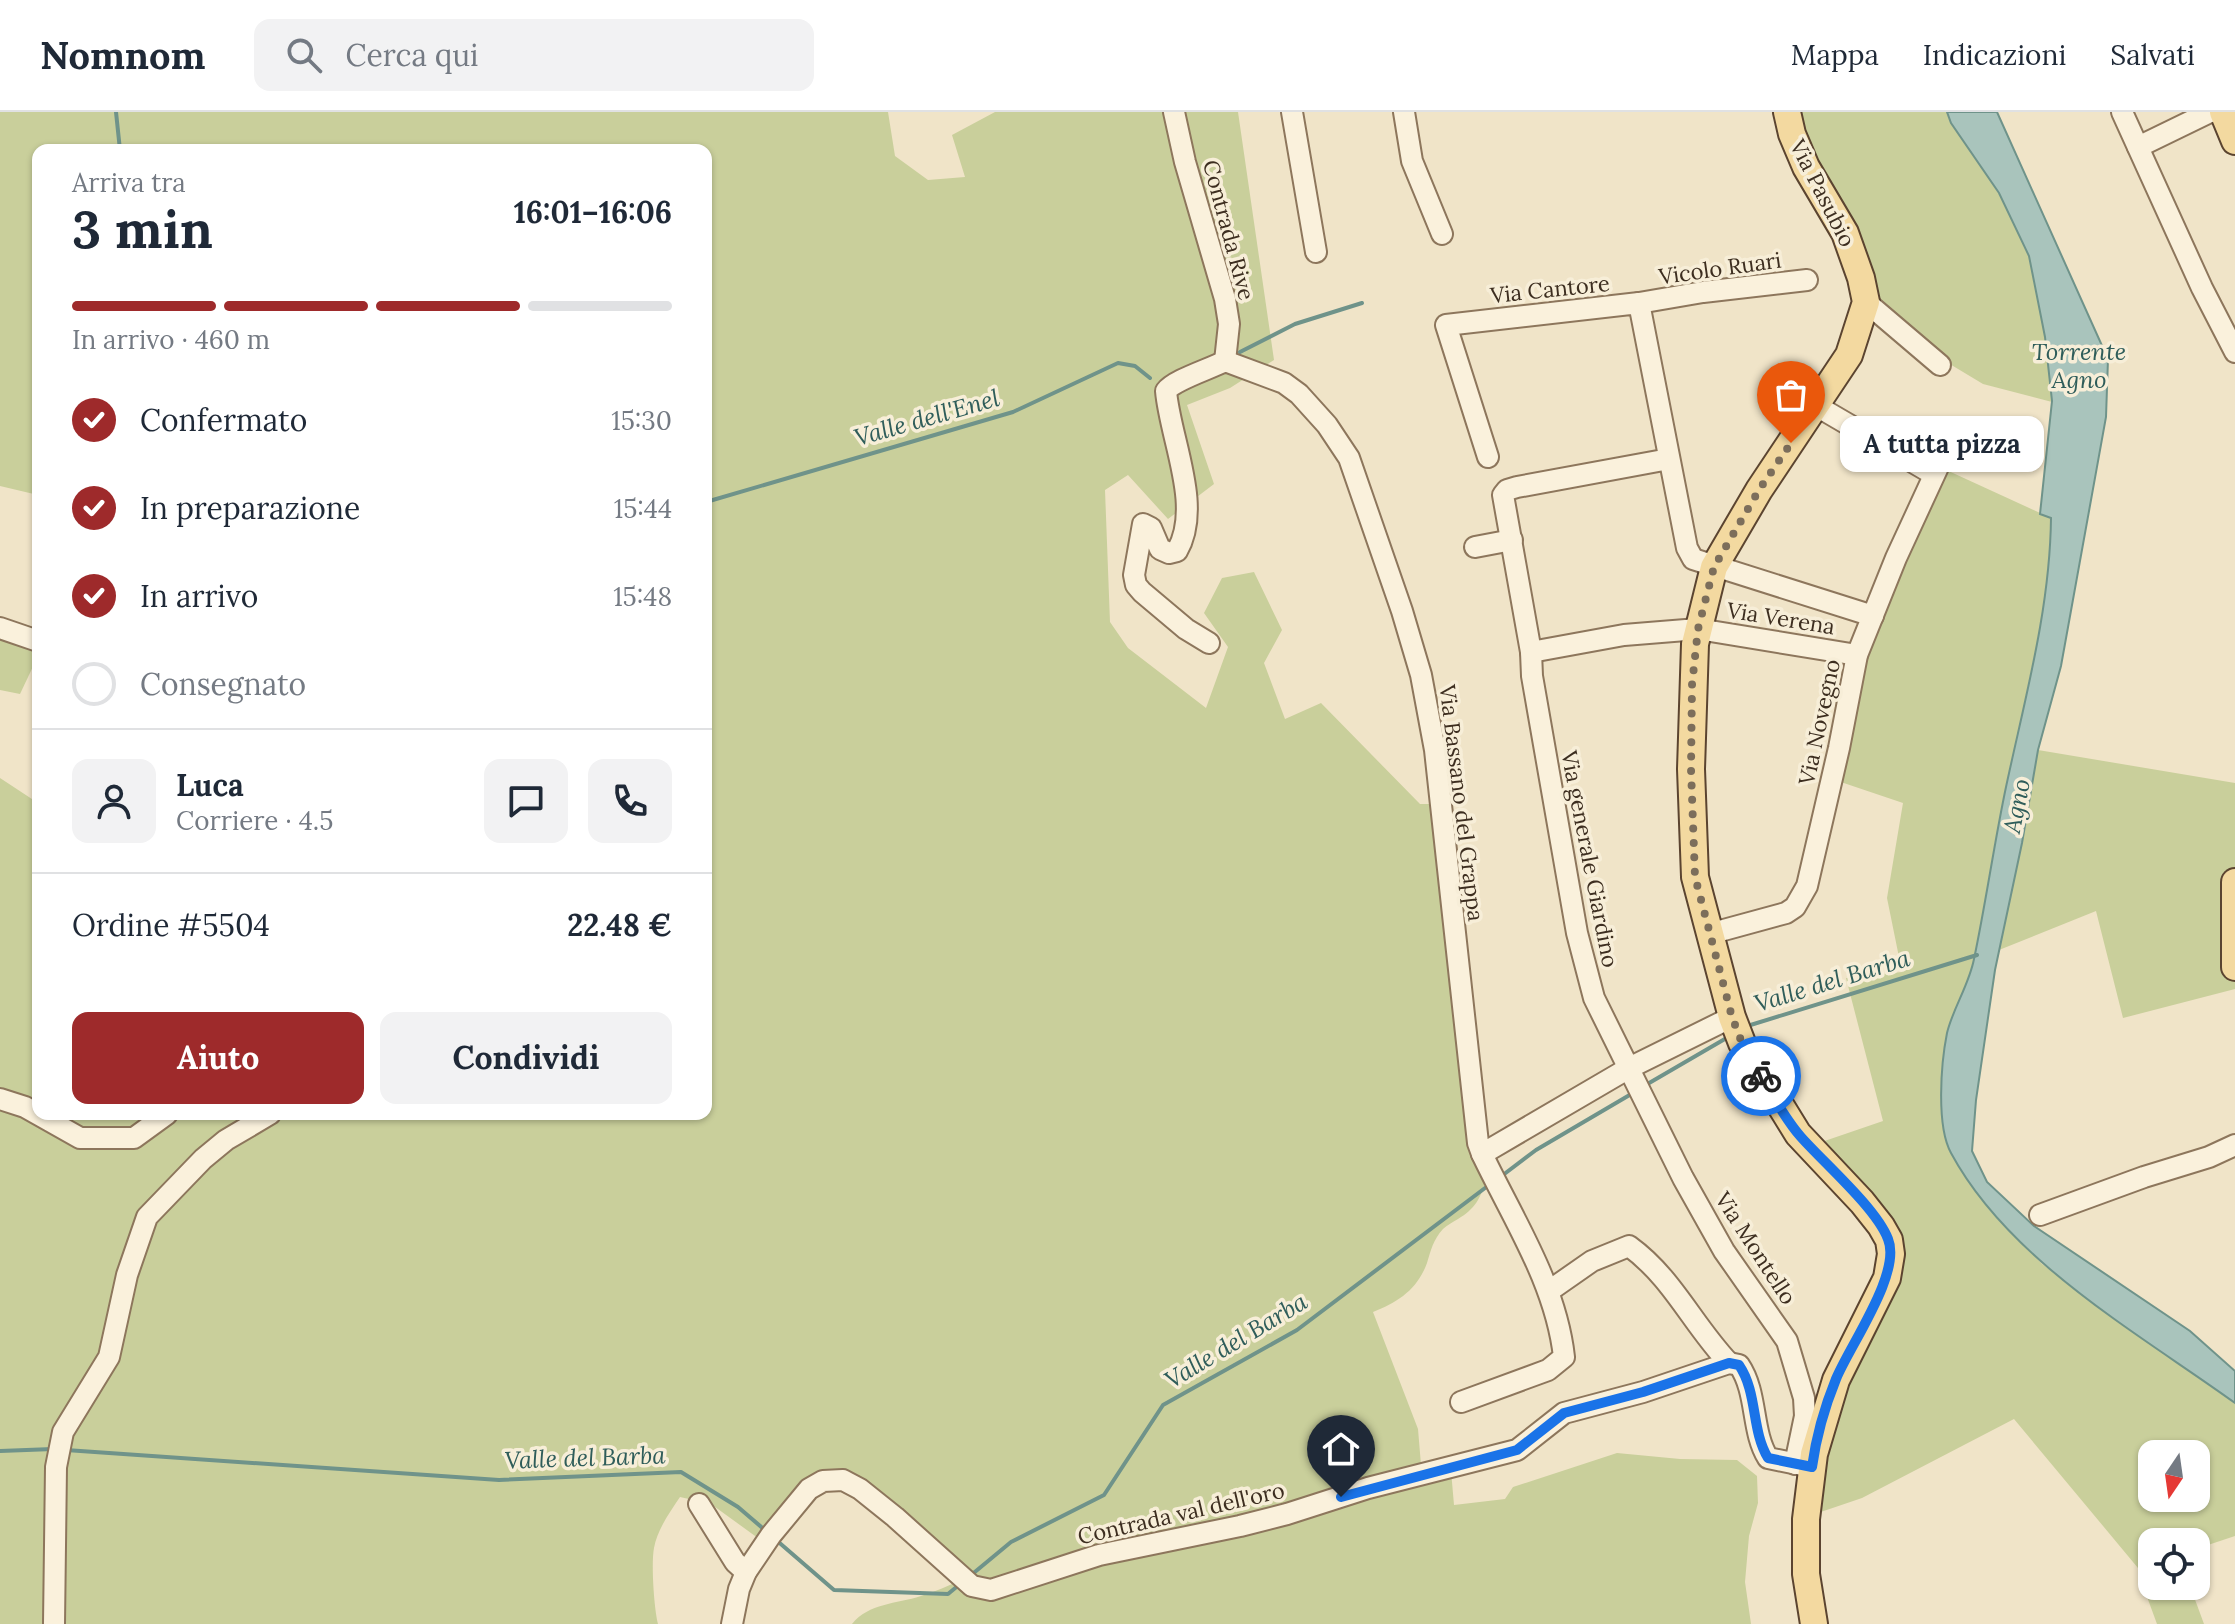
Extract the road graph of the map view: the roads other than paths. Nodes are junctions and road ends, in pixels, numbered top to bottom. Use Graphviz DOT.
graph roads {
  1 [pos="1174,112"];
  2 [pos="1292,112"];
  3 [pos="1404,112"];
  4 [pos="1787,112"];
  5 [pos="2122,112"];
  6 [pos="2210,112"];
  7 [pos="2223,112"];
  8 [pos="2235,141"];
  9 [pos="2138,147"];
  10 [pos="1442,234"];
  11 [pos="1316,252"];
  12 [pos="1807,280"];
  13 [pos="1866,302"];
  14 [pos="1639,303"];
  15 [pos="2235,352"];
  16 [pos="1225,361"];
  17 [pos="1940,365"];
  18 [pos="1815,405"];
  19 [pos="1488,457"];
  20 [pos="1669,459"];
  21 [pos="1512,540"];
  22 [pos="1475,547"];
  23 [pos="1714,567"];
  24 [pos="1873,616"];
  25 [pos="0,628"];
  26 [pos="1698,629"];
  27 [pos="32,639"];
  28 [pos="1209,643"];
  29 [pos="1531,652"];
  30 [pos="1857,655"];
  31 [pos="2235,882"];
  32 [pos="1709,934"];
  33 [pos="2235,967"];
  34 [pos="1737,1029"];
  35 [pos="1631,1072"];
  36 [pos="0,1099"];
  37 [pos="32,1111"];
  38 [pos="48,1120"];
  39 [pos="159,1120"];
  40 [pos="260,1120"];
  41 [pos="2235,1145"];
  42 [pos="1482,1154"];
  43 [pos="2040,1215"];
  44 [pos="1549,1291"];
  45 [pos="1729,1363"];
  46 [pos="1461,1402"];
  47 [pos="1803,1466"];
  48 [pos="699,1504"];
  49 [pos="746,1572"];
  50 [pos="54,1624"];
  51 [pos="732,1624"];
  52 [pos="1814,1624"];
  1 -- 16 [label="street, Contrada Rive"];
  2 -- 11 [label="street"];
  3 -- 10 [label="street"];
  4 -- 13 [label="main road, Via Pasubio"];
  5 -- 9 [label="street"];
  6 -- 9 [label="street"];
  7 -- 8 [label="main road"];
  9 -- 15 [label="street"];
  12 -- 14 [label="street, Vicolo Ruari"];
  13 -- 17 [label="street"];
  13 -- 18 [label="main road"];
  14 -- 19 [label="street, Via Cantore"];
  14 -- 20 [label="street, Via Cantore"];
  16 -- 28 [label="street"];
  16 -- 42 [label="street, Via Bassano del Grappa"];
  18 -- 23 [label="main road"];
  18 -- 24 [label="street, Via Novegno"];
  20 -- 21 [label="street"];
  20 -- 23 [label="street, Via Cantore"];
  21 -- 22 [label="street"];
  21 -- 29 [label="street"];
  23 -- 24 [label="street"];
  23 -- 26 [label="main road"];
  24 -- 30 [label="street, Via Novegno"];
  25 -- 27 [label="street"];
  26 -- 29 [label="street, Via Verena"];
  26 -- 30 [label="street, Via Verena"];
  26 -- 32 [label="main road"];
  29 -- 35 [label="street, Via generale Giardino"];
  30 -- 32 [label="street, Via Novegno"];
  31 -- 33 [label="main road"];
  32 -- 34 [label="main road"];
  34 -- 35 [label="street"];
  34 -- 47 [label="main road"];
  35 -- 42 [label="street"];
  35 -- 47 [label="street, Via Montello"];
  36 -- 37 [label="street"];
  38 -- 39 [label="street"];
  40 -- 50 [label="street"];
  41 -- 43 [label="street"];
  42 -- 44 [label="street, Via Bassano del Grappa"];
  44 -- 45 [label="street"];
  44 -- 46 [label="street, Via Bassano del Grappa"];
  45 -- 47 [label="street"];
  45 -- 49 [label="street, Contrada val dell'oro"];
  47 -- 52 [label="main road"];
  48 -- 49 [label="street"];
  49 -- 51 [label="street, Contrada val dell'oro"];
}
